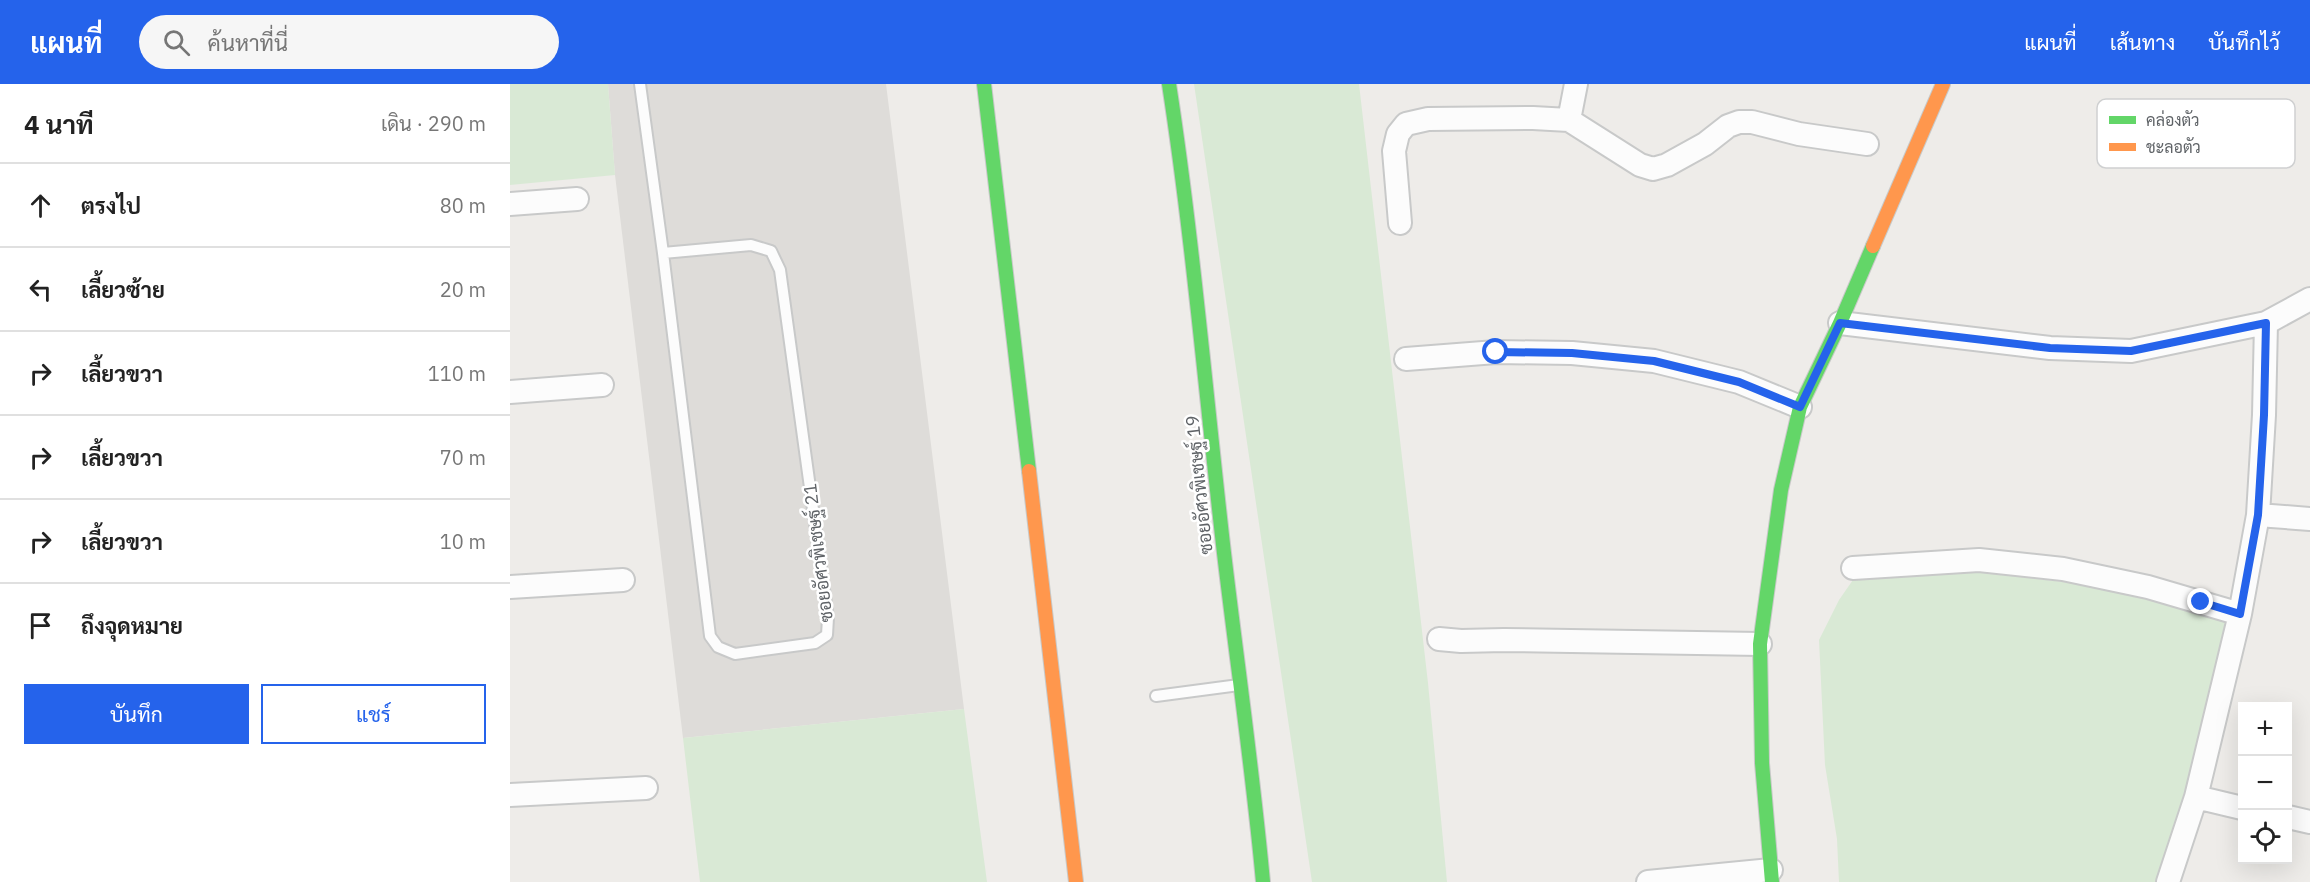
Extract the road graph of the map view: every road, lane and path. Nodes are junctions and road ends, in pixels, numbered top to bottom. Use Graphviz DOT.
graph roads {
  1 [pos="640,84"];
  2 [pos="984,84"];
  3 [pos="1170,84"];
  4 [pos="1576,84"];
  5 [pos="1942,84"];
  6 [pos="1569,120"];
  7 [pos="1867,144"];
  8 [pos="577,199"];
  9 [pos="510,204"];
  10 [pos="1400,223"];
  11 [pos="663,253"];
  12 [pos="2310,298"];
  13 [pos="1840,323"];
  14 [pos="2266,323"];
  15 [pos="1406,359"];
  16 [pos="602,385"];
  17 [pos="510,392"];
  18 [pos="1800,407"];
  19 [pos="2258,515"];
  20 [pos="2310,519"];
  21 [pos="1853,568"];
  22 [pos="623,579"];
  23 [pos="510,587"];
  24 [pos="2240,614"];
  25 [pos="1439,639"];
  26 [pos="1760,644"];
  27 [pos="1241,685"];
  28 [pos="1156,696"];
  29 [pos="646,788"];
  30 [pos="510,795"];
  31 [pos="2196,797"];
  32 [pos="2238,807"];
  33 [pos="2292,818"];
  34 [pos="2310,822"];
  35 [pos="1772,876"];
  36 [pos="1076,882"];
  37 [pos="1263,882"];
  38 [pos="1648,882"];
  39 [pos="2168,882"];
  1 -- 11 [label="lane, ซอยอัศวพิเชษฐ์ 21"];
  2 -- 36 [label="street"];
  3 -- 27 [label="street, ซอยอัศวพิเชษฐ์ 19"];
  4 -- 6 [label="street"];
  5 -- 13 [label="street"];
  6 -- 7 [label="street"];
  6 -- 10 [label="street"];
  8 -- 9 [label="street"];
  11 -- 11 [label="lane, ซอยอัศวพิเชษฐ์ 21"];
  12 -- 14 [label="street"];
  13 -- 14 [label="street"];
  13 -- 18 [label="street"];
  14 -- 19 [label="street"];
  15 -- 18 [label="street"];
  16 -- 17 [label="street"];
  18 -- 26 [label="street"];
  19 -- 20 [label="street"];
  19 -- 24 [label="street"];
  21 -- 24 [label="street"];
  22 -- 23 [label="street"];
  24 -- 31 [label="street"];
  25 -- 26 [label="street"];
  26 -- 35 [label="street"];
  27 -- 28 [label="lane"];
  27 -- 37 [label="street, ซอยอัศวพิเชษฐ์ 19"];
  29 -- 30 [label="street"];
  31 -- 32 [label="street"];
  31 -- 39 [label="street"];
  33 -- 34 [label="street"];
  35 -- 38 [label="street"];
}
